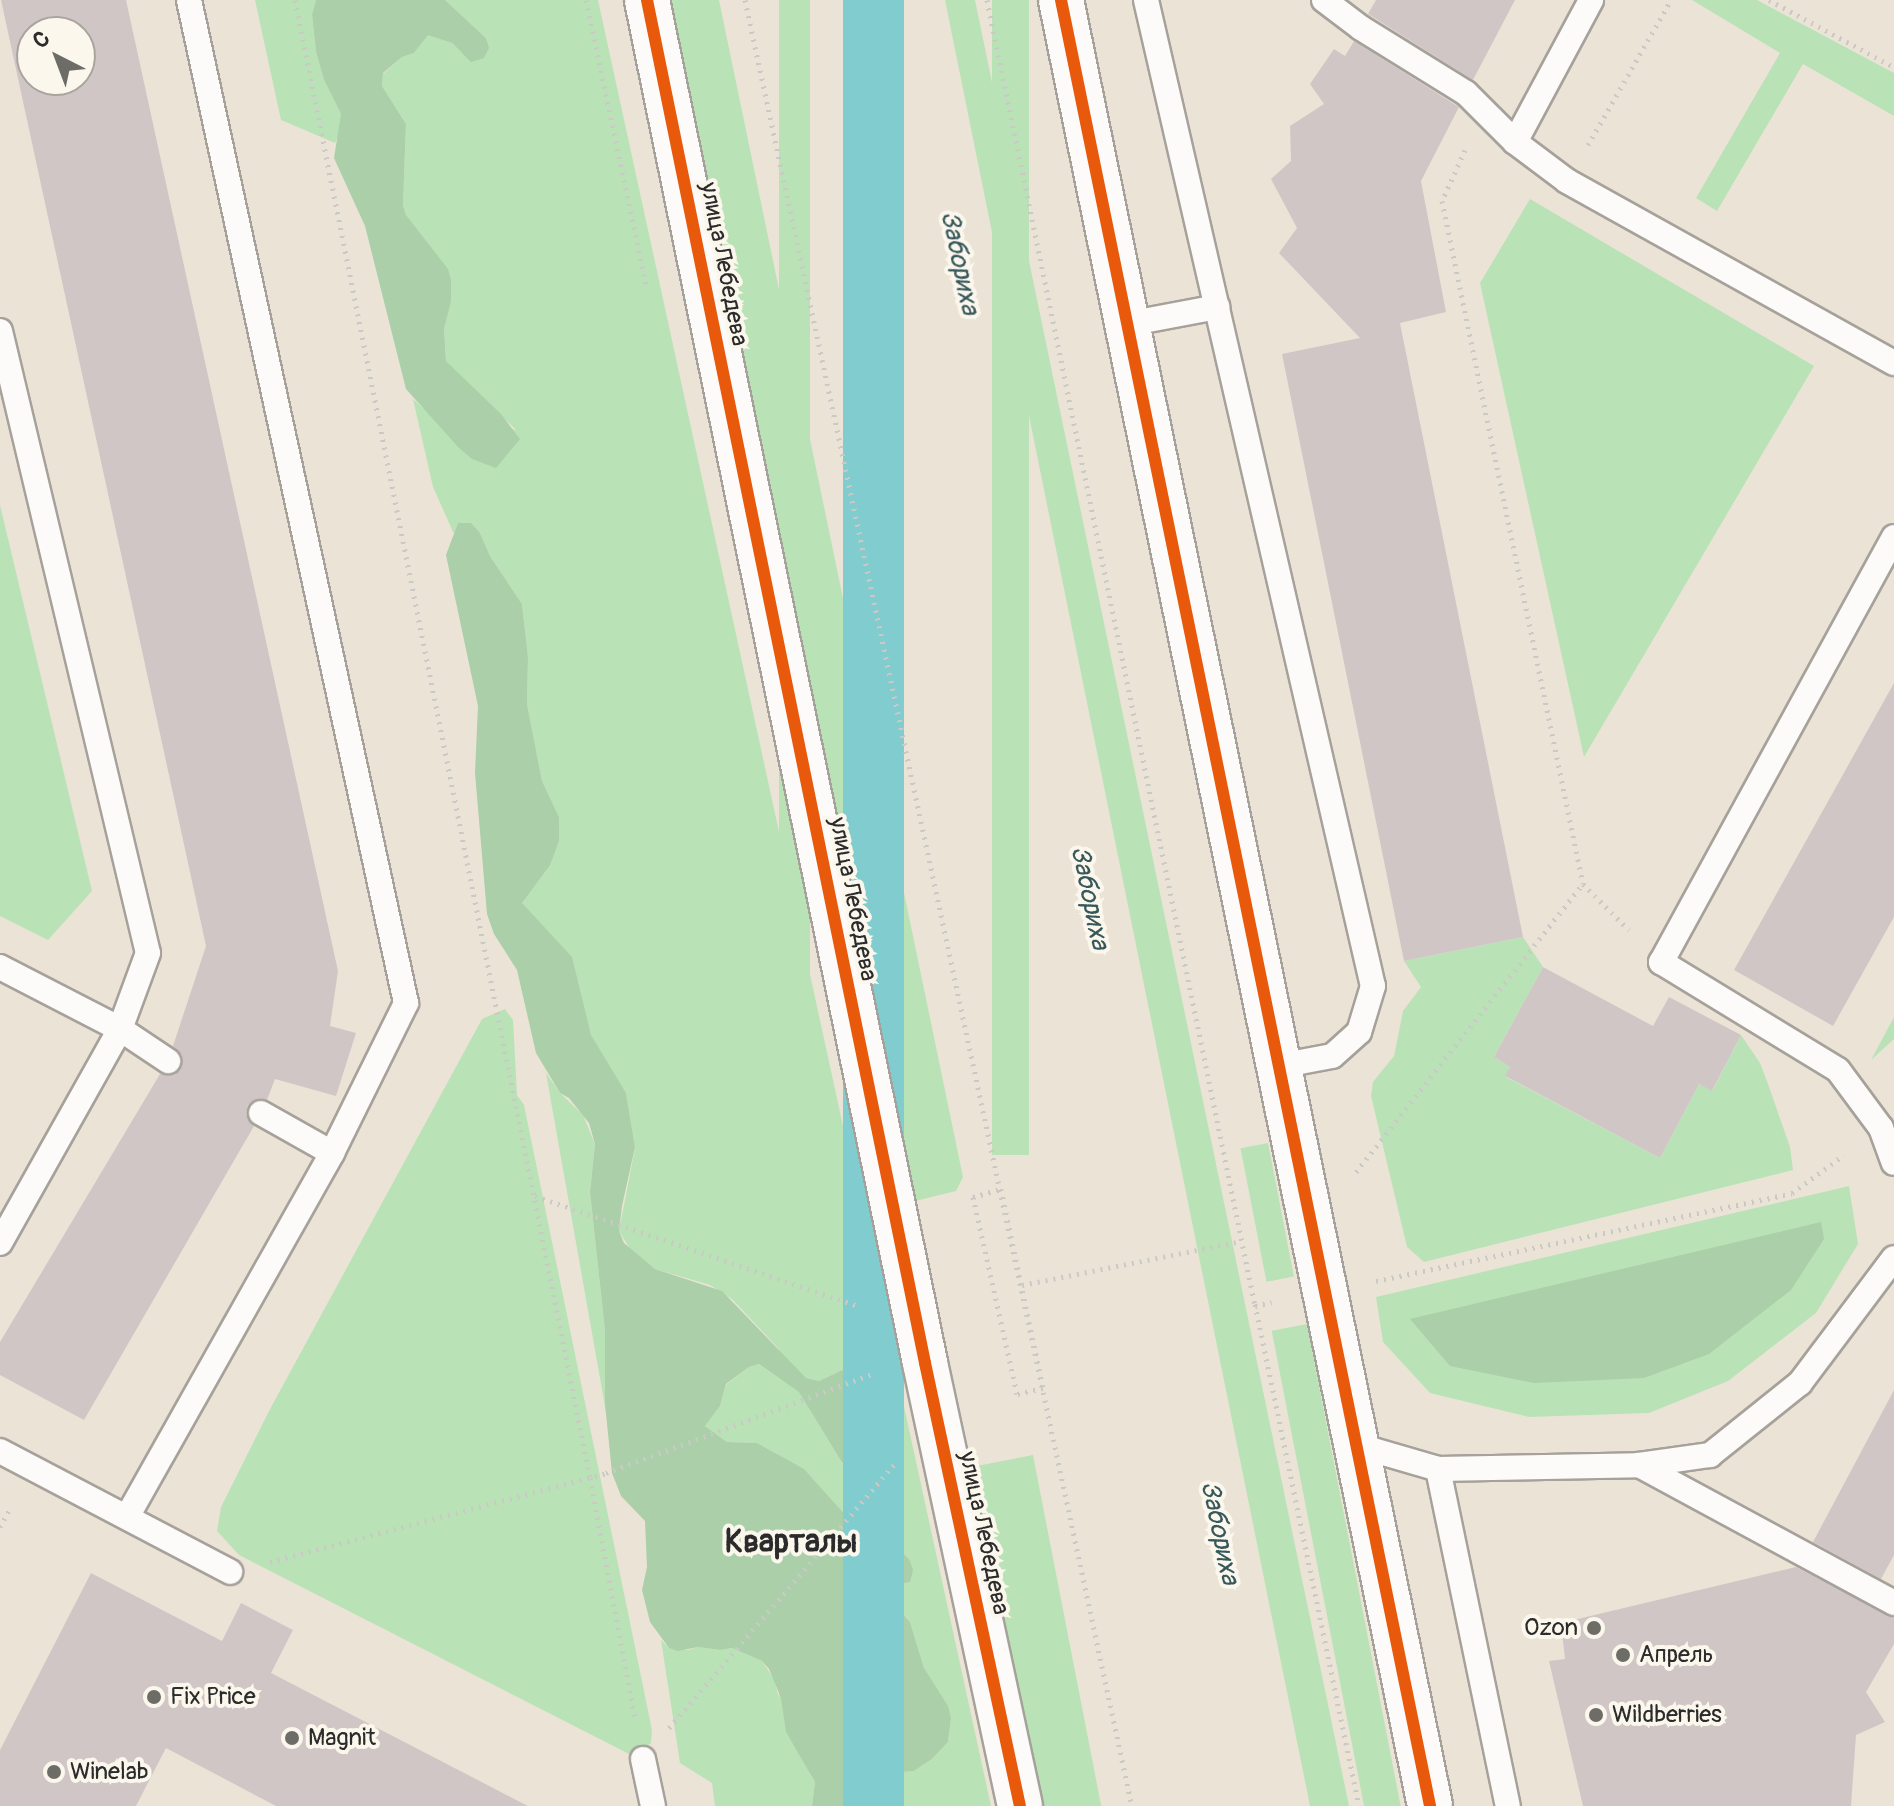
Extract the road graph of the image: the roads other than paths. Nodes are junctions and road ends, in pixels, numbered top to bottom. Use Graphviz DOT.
graph roads {
  1 [pos="189,0"];
  2 [pos="647,0"];
  3 [pos="1061,0"];
  4 [pos="1146,0"];
  5 [pos="1324,0"];
  6 [pos="1591,0"];
  7 [pos="1515,142"];
  8 [pos="1217,307"];
  9 [pos="1127,324"];
  10 [pos="0,331"];
  11 [pos="1894,363"];
  12 [pos="1894,537"];
  13 [pos="0,967"];
  14 [pos="120,1029"];
  15 [pos="168,1061"];
  16 [pos="1279,1066"];
  17 [pos="261,1113"];
  18 [pos="332,1153"];
  19 [pos="1894,1163"];
  20 [pos="0,1243"];
  21 [pos="1894,1258"];
  22 [pos="1894,1287"];
  23 [pos="1856,1308"];
  24 [pos="1356,1445"];
  25 [pos="0,1451"];
  26 [pos="1639,1465"];
  27 [pos="1438,1469"];
  28 [pos="127,1517"];
  29 [pos="230,1572"];
  30 [pos="1894,1603"];
  31 [pos="643,1759"];
  32 [pos="653,1806"];
  33 [pos="1020,1806"];
  34 [pos="1430,1806"];
  35 [pos="1508,1806"];
  1 -- 18 [label="lane"];
  2 -- 33 [label="street, улица Лебедева"];
  3 -- 9 [label="street"];
  4 -- 8 [label="lane"];
  5 -- 7 [label="lane"];
  6 -- 7 [label="lane"];
  7 -- 11 [label="lane"];
  8 -- 9 [label="lane"];
  8 -- 16 [label="lane"];
  9 -- 16 [label="street"];
  10 -- 14 [label="lane"];
  12 -- 19 [label="lane"];
  13 -- 14 [label="lane"];
  14 -- 15 [label="lane"];
  14 -- 20 [label="lane"];
  16 -- 24 [label="street"];
  17 -- 18 [label="lane"];
  18 -- 28 [label="lane"];
  21 -- 23 [label="lane"];
  22 -- 23 [label="lane"];
  23 -- 26 [label="lane"];
  24 -- 27 [label="lane"];
  24 -- 34 [label="street"];
  25 -- 28 [label="lane"];
  26 -- 27 [label="lane"];
  26 -- 30 [label="lane"];
  27 -- 35 [label="lane"];
  28 -- 29 [label="lane"];
  31 -- 32 [label="lane"];
}
